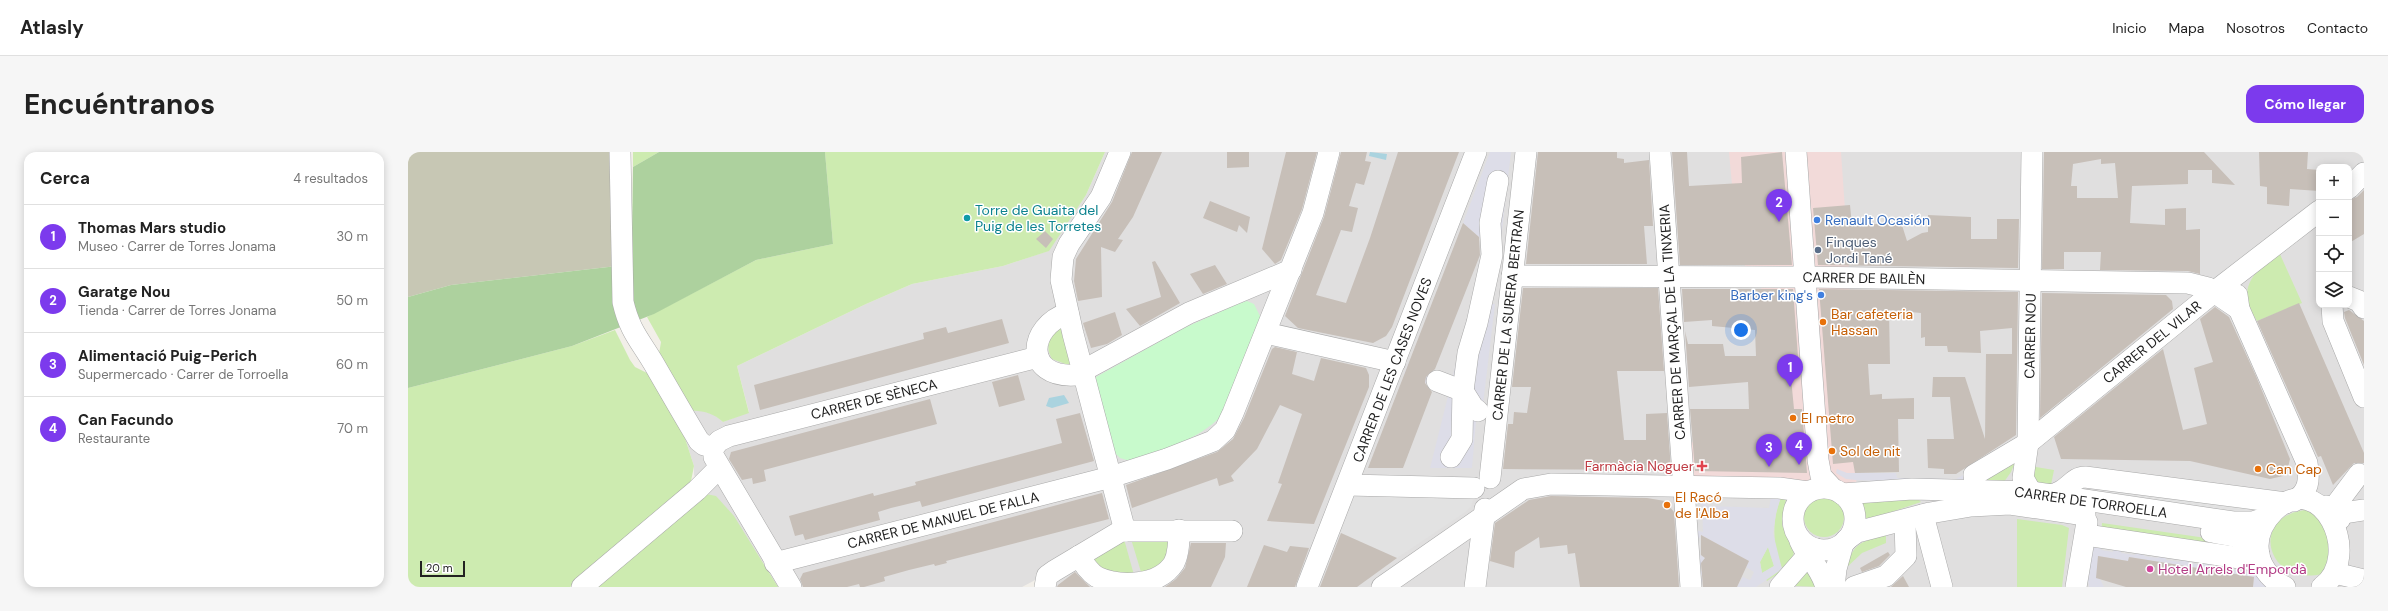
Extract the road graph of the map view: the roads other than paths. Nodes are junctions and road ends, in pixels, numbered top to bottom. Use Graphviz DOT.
graph roads {
  1 [pos="620,152"];
  2 [pos="1120,152"];
  3 [pos="1329,152"];
  4 [pos="1476,152"];
  5 [pos="1526,152"];
  6 [pos="1660,152"];
  7 [pos="1796,152"];
  8 [pos="2032,152"];
  9 [pos="2364,173"];
  10 [pos="1465,181"];
  11 [pos="2352,185"];
  12 [pos="2316,213"];
  13 [pos="1290,270"];
  14 [pos="2240,272"];
  15 [pos="1512,276"];
  16 [pos="1670,277"];
  17 [pos="1806,277"];
  18 [pos="2031,280"];
  19 [pos="1242,290"];
  20 [pos="2214,292"];
  21 [pos="2352,299"];
  22 [pos="1276,308"];
  23 [pos="2332,308"];
  24 [pos="2364,308"];
  25 [pos="2239,309"];
  26 [pos="1068,313"];
  27 [pos="1266,333"];
  28 [pos="1038,357"];
  29 [pos="1395,362"];
  30 [pos="1083,371"];
  31 [pos="1437,381"];
  32 [pos="1463,391"];
  33 [pos="2364,397"];
  34 [pos="1478,411"];
  35 [pos="2028,443"];
  36 [pos="714,447"];
  37 [pos="1451,457"];
  38 [pos="719,468"];
  39 [pos="2359,474"];
  40 [pos="1111,477"];
  41 [pos="1482,483"];
  42 [pos="1551,484"];
  43 [pos="1348,485"];
  44 [pos="1683,487"];
  45 [pos="1824,488"];
  46 [pos="1976,490"];
  47 [pos="2040,493"];
  48 [pos="2290,502"];
  49 [pos="2364,511"];
  50 [pos="1483,517"];
  51 [pos="2268,517"];
  52 [pos="1914,518"];
  53 [pos="2086,525"];
  54 [pos="2343,525"];
  55 [pos="1179,530"];
  56 [pos="1125,531"];
  57 [pos="1232,531"];
  58 [pos="1844,542"];
  59 [pos="1812,552"];
  60 [pos="1079,556"];
  61 [pos="2260,557"];
  62 [pos="775,563"];
  63 [pos="2339,574"];
  64 [pos="2364,580"];
  65 [pos="1046,582"];
  66 [pos="2079,584"];
  67 [pos="2280,585"];
  68 [pos="582,587"];
  69 [pos="791,587"];
  70 [pos="1307,587"];
  71 [pos="1382,587"];
  72 [pos="1475,587"];
  73 [pos="1691,587"];
  74 [pos="1780,587"];
  75 [pos="1826,587"];
  76 [pos="1834,587"];
  77 [pos="1854,587"];
  78 [pos="1942,587"];
  79 [pos="2322,587"];
  1 -- 36 [label="street"];
  2 -- 26 [label="street"];
  3 -- 13 [label="street, CARRER DE MANUEL DE FALLA"];
  4 -- 10 [label="street, CARRER DE LES CASES NOVES"];
  5 -- 15 [label="street, CARRER DE LA SURERA BERTRAN"];
  6 -- 16 [label="street, CARRER DE MARÇAL DE LA TINXERIA"];
  7 -- 17 [label="street"];
  8 -- 18 [label="street, CARRER NOU"];
  9 -- 11 [label="street"];
  10 -- 29 [label="street, CARRER DE LES CASES NOVES"];
  10 -- 32 [label="street"];
  12 -- 14 [label="street, CARRER DEL VILAR"];
  13 -- 19 [label="street"];
  13 -- 22 [label="street, CARRER DE MANUEL DE FALLA"];
  14 -- 20 [label="street, CARRER DEL VILAR"];
  14 -- 25 [label="street"];
  15 -- 16 [label="street, CARRER DE BAILÈN"];
  15 -- 41 [label="street, CARRER DE LA SURERA BERTRAN"];
  16 -- 17 [label="street, CARRER DE BAILÈN"];
  16 -- 44 [label="street, CARRER DE MARÇAL DE LA TINXERIA"];
  17 -- 18 [label="street, CARRER DE BAILÈN"];
  17 -- 45 [label="street"];
  18 -- 20 [label="street, CARRER DE BAILÈN"];
  18 -- 35 [label="street, CARRER NOU"];
  19 -- 22 [label="street"];
  19 -- 30 [label="street"];
  20 -- 25 [label="street, CARRER DE BAILÈN"];
  20 -- 35 [label="street, CARRER DEL VILAR"];
  21 -- 24 [label="street"];
  22 -- 27 [label="street, CARRER DE MANUEL DE FALLA"];
  23 -- 33 [label="street"];
  25 -- 48 [label="street"];
  26 -- 28 [label="street"];
  26 -- 30 [label="street"];
  27 -- 29 [label="street"];
  27 -- 40 [label="street, CARRER DE MANUEL DE FALLA"];
  28 -- 30 [label="street"];
  28 -- 36 [label="street, CARRER DE SÈNECA"];
  29 -- 43 [label="street, CARRER DE LES CASES NOVES"];
  30 -- 40 [label="street"];
  31 -- 32 [label="street"];
  32 -- 34 [label="street"];
  32 -- 37 [label="street"];
  35 -- 46 [label="street"];
  35 -- 47 [label="street"];
  36 -- 38 [label="street"];
  38 -- 62 [label="street"];
  38 -- 68 [label="street"];
  39 -- 54 [label="street"];
  40 -- 56 [label="street"];
  40 -- 62 [label="street, CARRER DE MANUEL DE FALLA"];
  41 -- 42 [label="street, CARRER DE TORROELLA"];
  41 -- 43 [label="street, CARRER DE TORROELLA"];
  41 -- 50 [label="street"];
  42 -- 44 [label="street, CARRER DE TORROELLA"];
  42 -- 50 [label="street, CARRER DE TORROELLA"];
  43 -- 70 [label="street, CARRER DE LES CASES NOVES"];
  44 -- 45 [label="street, CARRER DE TORROELLA"];
  44 -- 73 [label="street, CARRER DE MARÇAL DE LA TINXERIA"];
  45 -- 46 [label="street, CARRER DE TORROELLA"];
  45 -- 58 [label="street"];
  45 -- 59 [label="street"];
  46 -- 47 [label="street, CARRER DE TORROELLA"];
  47 -- 48 [label="street"];
  47 -- 51 [label="street, CARRER DE TORROELLA"];
  48 -- 51 [label="street"];
  48 -- 54 [label="street"];
  49 -- 54 [label="street"];
  50 -- 71 [label="street, CARRER DE TORROELLA"];
  50 -- 72 [label="street"];
  51 -- 61 [label="street"];
  52 -- 53 [label="street"];
  52 -- 58 [label="street"];
  52 -- 77 [label="street"];
  52 -- 78 [label="street"];
  53 -- 61 [label="street"];
  53 -- 61 [label="street"];
  53 -- 66 [label="street"];
  54 -- 63 [label="street"];
  55 -- 56 [label="street"];
  55 -- 57 [label="street"];
  55 -- 60 [label="street"];
  56 -- 60 [label="street"];
  58 -- 59 [label="street"];
  58 -- 76 [label="street"];
  59 -- 74 [label="street"];
  59 -- 75 [label="street"];
  60 -- 65 [label="street"];
  61 -- 67 [label="street"];
  62 -- 69 [label="street"];
  63 -- 64 [label="street"];
  63 -- 79 [label="street"];
}
